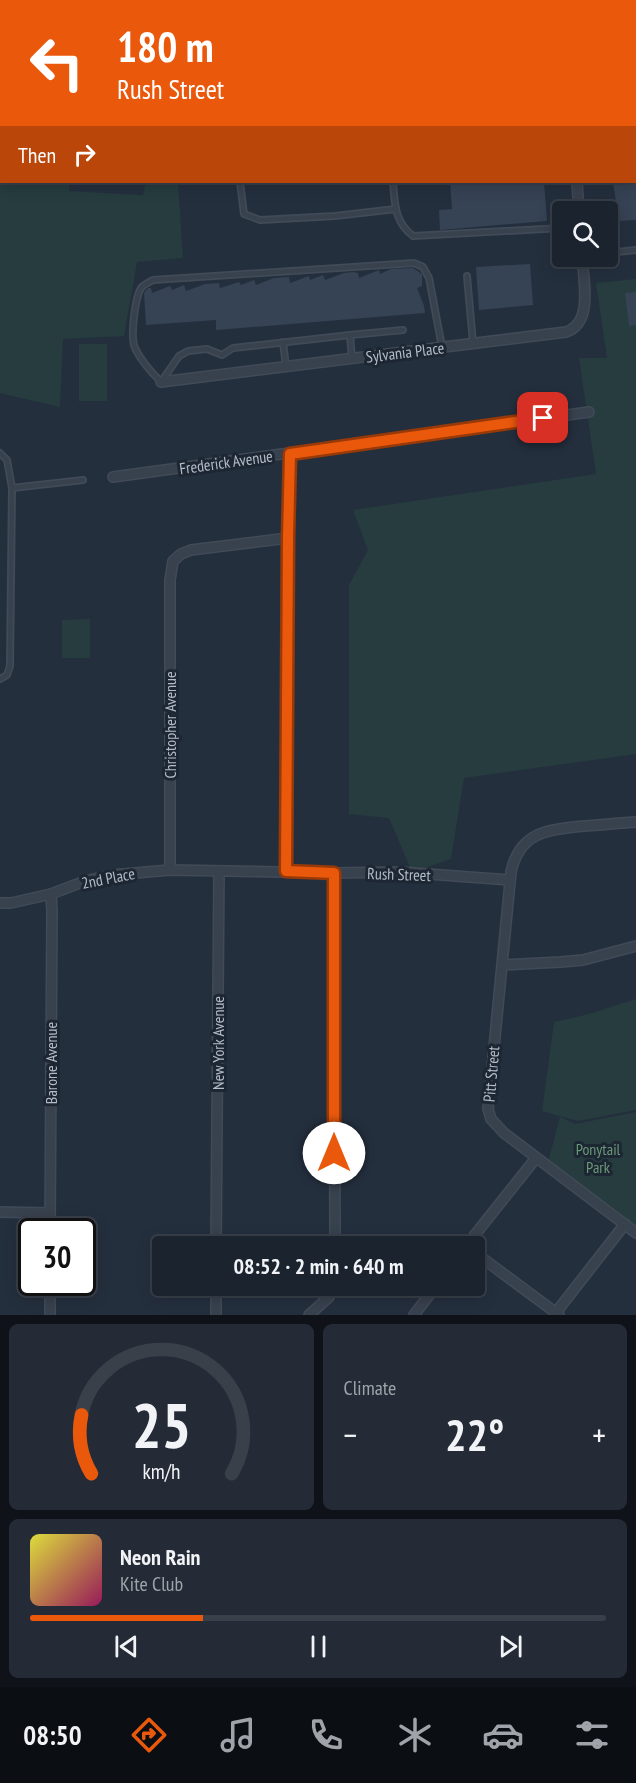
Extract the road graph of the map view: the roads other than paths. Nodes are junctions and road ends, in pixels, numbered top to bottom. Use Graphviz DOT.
graph roads {
  1 [pos="240,183"];
  2 [pos="393,183"];
  3 [pos="577,183"];
  4 [pos="578,201"];
  5 [pos="396,209"];
  6 [pos="552,229"];
  7 [pos="636,250"];
  8 [pos="618,252"];
  9 [pos="582,267"];
  10 [pos="467,276"];
  11 [pos="403,330"];
  12 [pos="350,335"];
  13 [pos="283,342"];
  14 [pos="473,344"];
  15 [pos="442,347"];
  16 [pos="352,359"];
  17 [pos="286,367"];
  18 [pos="161,382"];
  19 [pos="589,412"];
  20 [pos="0,453"];
  21 [pos="290,454"];
  22 [pos="113,477"];
  23 [pos="83,480"];
  24 [pos="12,488"];
  25 [pos="288,538"];
  26 [pos="0,679"];
  27 [pos="636,822"];
  28 [pos="170,870"];
  29 [pos="219,871"];
  30 [pos="286,871"];
  31 [pos="334,873"];
  32 [pos="510,880"];
  33 [pos="51,894"];
  34 [pos="0,903"];
  35 [pos="636,946"];
  36 [pos="502,964"];
  37 [pos="537,1158"];
  38 [pos="0,1212"];
  39 [pos="50,1213"];
  40 [pos="50,1218"];
  41 [pos="625,1224"];
  42 [pos="636,1233"];
  43 [pos="216,1236"];
  44 [pos="335,1236"];
  45 [pos="474,1236"];
  46 [pos="485,1260"];
  47 [pos="50,1296"];
  48 [pos="216,1296"];
  49 [pos="329,1296"];
  50 [pos="428,1296"];
  51 [pos="556,1314"];
  52 [pos="51,1315"];
  53 [pos="216,1315"];
  54 [pos="309,1315"];
  55 [pos="414,1315"];
  1 -- 5 [label="lane"];
  2 -- 5 [label="lane"];
  3 -- 4 [label="street"];
  5 -- 6 [label="lane"];
  7 -- 8 [label="lane"];
  9 -- 14 [label="street, Sylvania Place"];
  10 -- 14 [label="lane"];
  11 -- 12 [label="lane"];
  12 -- 13 [label="lane"];
  12 -- 16 [label="lane"];
  13 -- 17 [label="lane"];
  13 -- 18 [label="lane"];
  14 -- 15 [label="street, Sylvania Place"];
  15 -- 16 [label="street, Sylvania Place"];
  15 -- 18 [label="lane"];
  16 -- 17 [label="street, Sylvania Place"];
  17 -- 18 [label="street, Sylvania Place"];
  19 -- 21 [label="street, Frederick Avenue"];
  20 -- 24 [label="lane"];
  21 -- 22 [label="street, Frederick Avenue"];
  21 -- 25 [label="street"];
  23 -- 24 [label="lane"];
  24 -- 26 [label="lane"];
  25 -- 28 [label="street, Christopher Avenue"];
  25 -- 30 [label="street"];
  27 -- 32 [label="street, Pitt Street"];
  28 -- 29 [label="street, 2nd Place"];
  28 -- 33 [label="street, 2nd Place"];
  29 -- 30 [label="street, Rush Street"];
  29 -- 43 [label="street, New York Avenue"];
  30 -- 31 [label="street, Rush Street"];
  31 -- 32 [label="street, Rush Street"];
  31 -- 44 [label="street"];
  32 -- 36 [label="street, Pitt Street"];
  33 -- 34 [label="street, 2nd Place"];
  33 -- 39 [label="street, Barone Avenue"];
  35 -- 36 [label="street"];
  36 -- 37 [label="street, Pitt Street"];
  37 -- 41 [label="street, Pitt Street"];
  37 -- 45 [label="street"];
  38 -- 39 [label="street"];
  39 -- 40 [label="street, Barone Avenue"];
  41 -- 42 [label="street, Pitt Street"];
  41 -- 51 [label="street"];
  46 -- 51 [label="street"];
  47 -- 52 [label="street"];
  48 -- 53 [label="street"];
  49 -- 54 [label="street"];
  50 -- 55 [label="street"];
}
